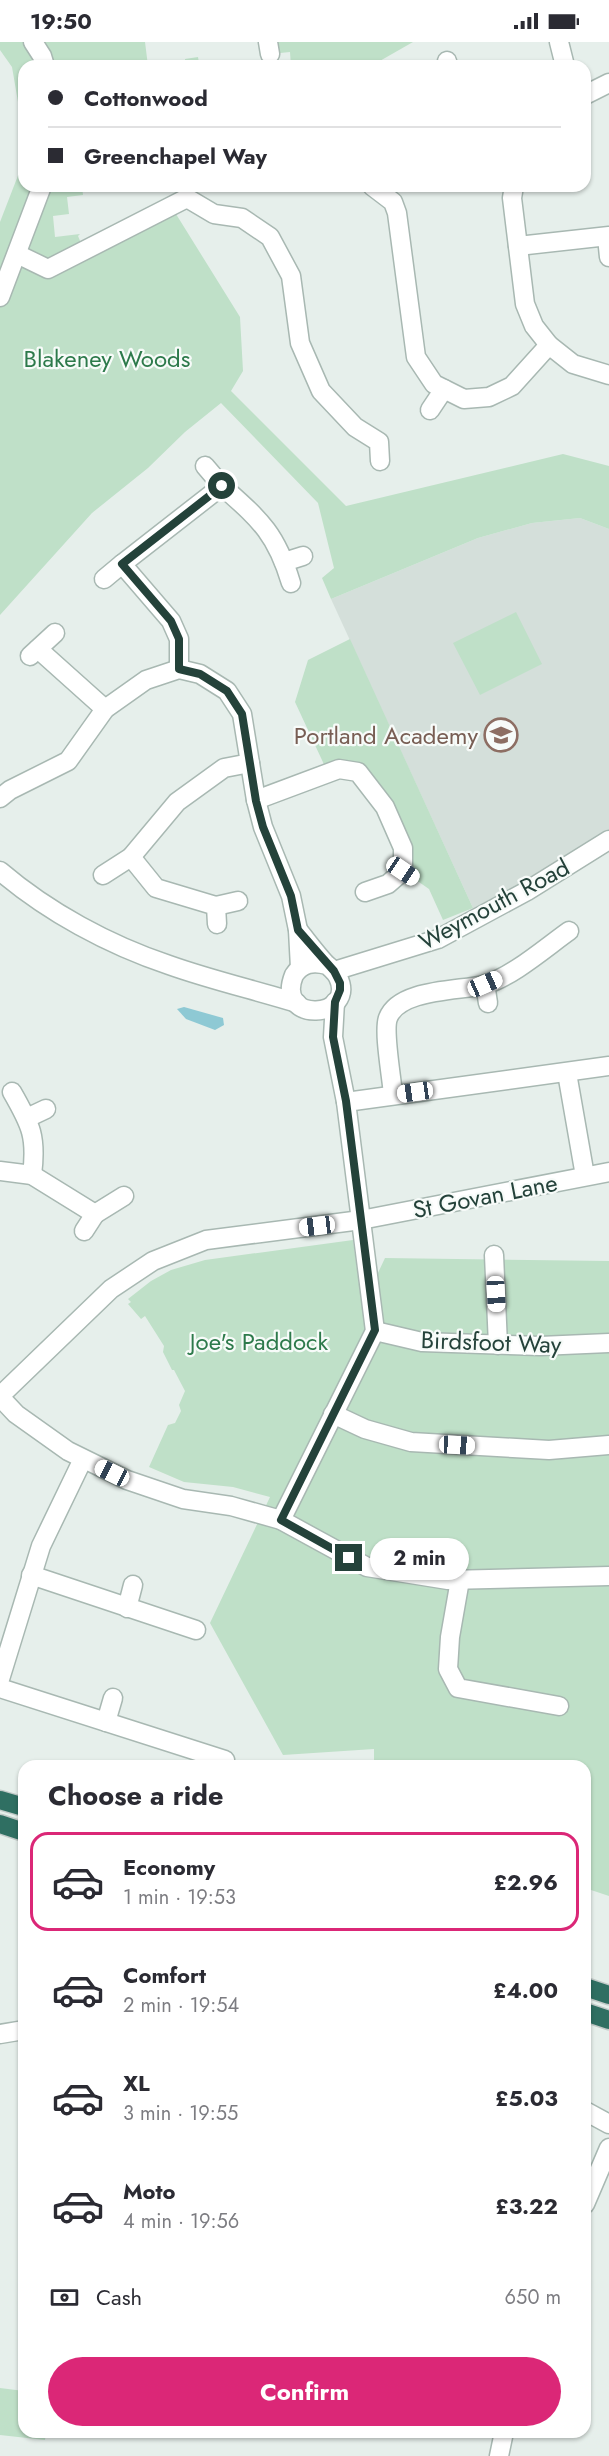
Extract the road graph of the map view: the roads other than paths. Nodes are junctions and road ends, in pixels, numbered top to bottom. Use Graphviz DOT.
graph roads {
  1 [pos="33,42"];
  2 [pos="559,42"];
  3 [pos="43,60"];
  4 [pos="564,60"];
  5 [pos="609,83"];
  6 [pos="591,92"];
  7 [pos="40,192"];
  8 [pos="380,192"];
  9 [pos="513,192"];
  10 [pos="608,237"];
  11 [pos="518,246"];
  12 [pos="17,254"];
  13 [pos="609,257"];
  14 [pos="2,287"];
  15 [pos="549,345"];
  16 [pos="609,375"];
  17 [pos="444,389"];
  18 [pos="430,410"];
  19 [pos="385,447"];
  20 [pos="205,466"];
  21 [pos="222,486"];
  22 [pos="303,556"];
  23 [pos="284,562"];
  24 [pos="122,564"];
  25 [pos="104,579"];
  26 [pos="291,584"];
  27 [pos="55,633"];
  28 [pos="179,669"];
  29 [pos="105,709"];
  30 [pos="250,763"];
  31 [pos="3,788"];
  32 [pos="256,801"];
  33 [pos="609,840"];
  34 [pos="131,857"];
  35 [pos="0,872"];
  36 [pos="103,875"];
  37 [pos="365,892"];
  38 [pos="238,901"];
  39 [pos="298,930"];
  40 [pos="569,931"];
  41 [pos="374,959"];
  42 [pos="330,968"];
  43 [pos="297,972"];
  44 [pos="485,984"];
  45 [pos="252,989"];
  46 [pos="338,996"];
  47 [pos="488,1003"];
  48 [pos="304,1007"];
  49 [pos="333,1037"];
  50 [pos="609,1066"];
  51 [pos="567,1072"];
  52 [pos="12,1092"];
  53 [pos="393,1095"];
  54 [pos="346,1101"];
  55 [pos="46,1109"];
  56 [pos="27,1118"];
  57 [pos="0,1171"];
  58 [pos="609,1172"];
  59 [pos="32,1175"];
  60 [pos="585,1176"];
  61 [pos="124,1196"];
  62 [pos="95,1214"];
  63 [pos="361,1220"];
  64 [pos="84,1231"];
  65 [pos="494,1255"];
  66 [pos="375,1330"];
  67 [pos="609,1343"];
  68 [pos="498,1345"];
  69 [pos="0,1396"];
  70 [pos="333,1414"];
  71 [pos="609,1445"];
  72 [pos="83,1459"];
  73 [pos="281,1520"];
  74 [pos="31,1575"];
  75 [pos="609,1576"];
  76 [pos="460,1580"];
  77 [pos="133,1585"];
  78 [pos="127,1608"];
  79 [pos="196,1630"];
  80 [pos="0,1679"];
  81 [pos="0,1688"];
  82 [pos="113,1698"];
  83 [pos="559,1706"];
  84 [pos="106,1722"];
  85 [pos="225,1760"];
  86 [pos="0,1800"];
  87 [pos="18,1805"];
  88 [pos="0,1824"];
  89 [pos="18,1830"];
  90 [pos="591,1989"];
  91 [pos="609,1995"];
  92 [pos="591,2014"];
  93 [pos="609,2020"];
  94 [pos="18,2031"];
  95 [pos="0,2034"];
  96 [pos="591,2114"];
  97 [pos="609,2124"];
  98 [pos="609,2148"];
  99 [pos="591,2190"];
  100 [pos="503,2438"];
  101 [pos="499,2456"];
  1 -- 3 [label="street"];
  2 -- 4 [label="street"];
  5 -- 6 [label="street"];
  7 -- 12 [label="street"];
  8 -- 17 [label="street"];
  9 -- 11 [label="street"];
  10 -- 11 [label="street"];
  10 -- 13 [label="street"];
  11 -- 15 [label="street"];
  12 -- 14 [label="street"];
  12 -- 19 [label="street"];
  15 -- 16 [label="street"];
  15 -- 17 [label="street"];
  17 -- 18 [label="street"];
  20 -- 21 [label="street"];
  21 -- 23 [label="street"];
  21 -- 24 [label="street"];
  22 -- 23 [label="street"];
  23 -- 26 [label="street"];
  24 -- 25 [label="street"];
  24 -- 28 [label="street"];
  27 -- 29 [label="street"];
  28 -- 29 [label="street"];
  28 -- 30 [label="street"];
  29 -- 31 [label="street"];
  30 -- 32 [label="street"];
  30 -- 34 [label="street"];
  32 -- 37 [label="street"];
  32 -- 39 [label="street"];
  33 -- 41 [label="street, Weymouth Road"];
  34 -- 36 [label="street"];
  34 -- 38 [label="street"];
  35 -- 45 [label="street"];
  39 -- 42 [label="street"];
  39 -- 43 [label="street"];
  40 -- 44 [label="street"];
  41 -- 42 [label="street, Weymouth Road"];
  41 -- 46 [label="street, Weymouth Road"];
  42 -- 43 [label="street"];
  42 -- 46 [label="street"];
  43 -- 45 [label="street"];
  43 -- 48 [label="street"];
  44 -- 47 [label="street"];
  44 -- 53 [label="street"];
  45 -- 48 [label="street"];
  46 -- 48 [label="street"];
  46 -- 49 [label="street"];
  48 -- 49 [label="street"];
  49 -- 54 [label="street"];
  50 -- 51 [label="street"];
  51 -- 53 [label="street"];
  51 -- 60 [label="street"];
  52 -- 56 [label="street"];
  53 -- 54 [label="street"];
  54 -- 63 [label="street"];
  55 -- 56 [label="street"];
  56 -- 59 [label="street"];
  57 -- 59 [label="street"];
  58 -- 60 [label="street, St Govan Lane"];
  59 -- 62 [label="street"];
  60 -- 63 [label="street, St Govan Lane"];
  61 -- 62 [label="street"];
  62 -- 64 [label="street"];
  63 -- 66 [label="street"];
  63 -- 69 [label="street, St Govan Lane"];
  65 -- 68 [label="street"];
  66 -- 68 [label="street, Birdsfoot Way"];
  66 -- 70 [label="street"];
  67 -- 68 [label="street, Birdsfoot Way"];
  69 -- 72 [label="street"];
  70 -- 71 [label="street"];
  70 -- 73 [label="street"];
  72 -- 73 [label="street"];
  72 -- 74 [label="street"];
  73 -- 76 [label="street"];
  74 -- 78 [label="street"];
  74 -- 80 [label="street"];
  75 -- 76 [label="street"];
  76 -- 83 [label="street"];
  77 -- 78 [label="street"];
  78 -- 79 [label="street"];
  81 -- 84 [label="street"];
  82 -- 84 [label="street"];
  84 -- 85 [label="street"];
  86 -- 87 [label="highway"];
  88 -- 89 [label="highway"];
  90 -- 91 [label="highway"];
  92 -- 93 [label="highway"];
  94 -- 95 [label="street"];
  96 -- 97 [label="street"];
  98 -- 99 [label="street"];
  100 -- 101 [label="street"];
}
